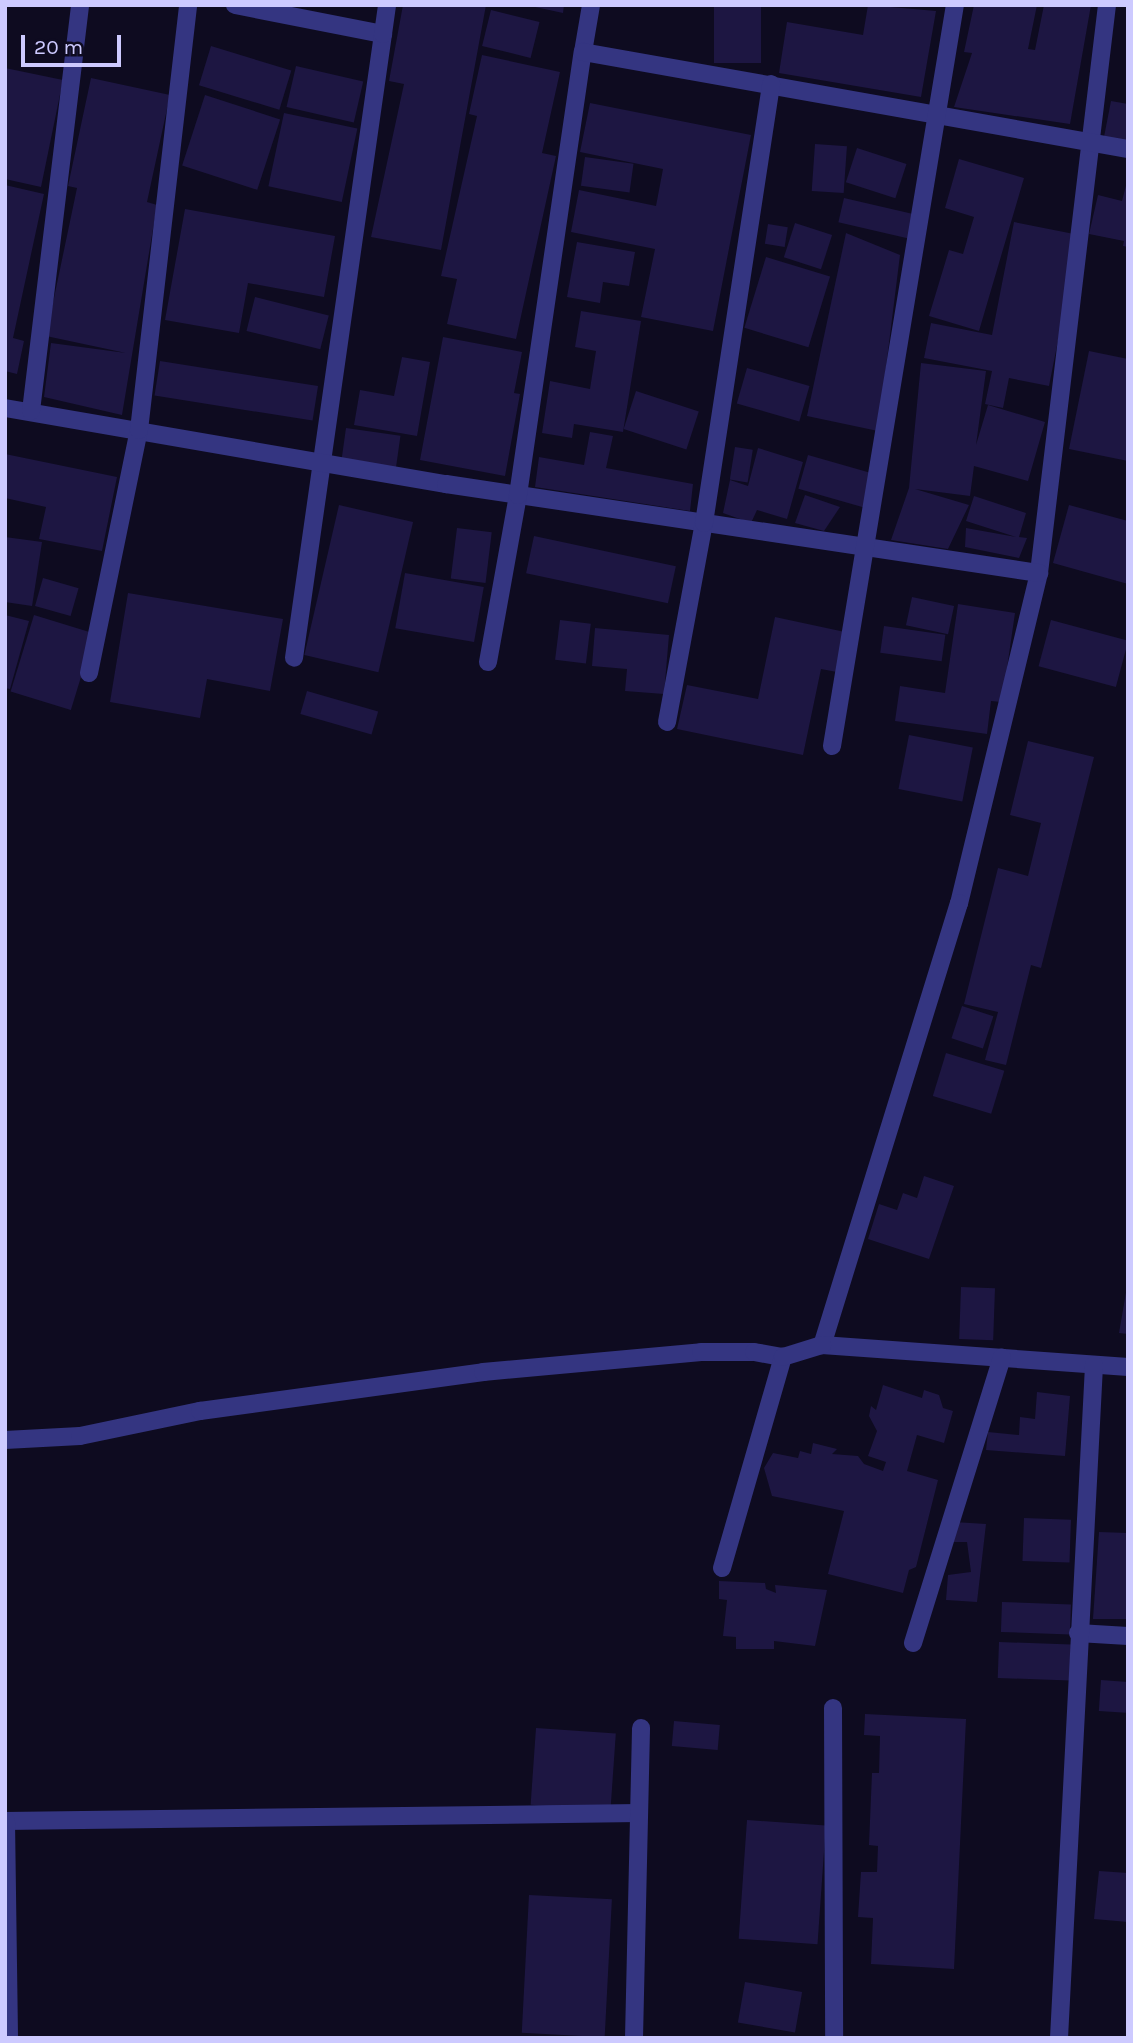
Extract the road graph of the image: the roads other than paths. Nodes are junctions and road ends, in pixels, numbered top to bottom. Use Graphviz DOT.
graph roads {
  1 [pos="80,5"];
  2 [pos="188,5"];
  3 [pos="235,5"];
  4 [pos="387,5"];
  5 [pos="591,5"];
  6 [pos="955,5"];
  7 [pos="1107,5"];
  8 [pos="383,34"];
  9 [pos="583,52"];
  10 [pos="771,84"];
  11 [pos="938,112"];
  12 [pos="1090,143"];
  13 [pos="1128,149"];
  14 [pos="5,408"];
  15 [pos="31,411"];
  16 [pos="139,430"];
  17 [pos="323,462"];
  18 [pos="518,495"];
  19 [pos="704,523"];
  20 [pos="868,547"];
  21 [pos="1039,572"];
  22 [pos="294,658"];
  23 [pos="488,662"];
  24 [pos="89,673"];
  25 [pos="667,722"];
  26 [pos="832,747"];
  27 [pos="822,1345"];
  28 [pos="783,1357"];
  29 [pos="1002,1358"];
  30 [pos="1094,1365"];
  31 [pos="1128,1367"];
  32 [pos="5,1440"];
  33 [pos="722,1568"];
  34 [pos="1078,1633"];
  35 [pos="1128,1636"];
  36 [pos="913,1643"];
  37 [pos="833,1708"];
  38 [pos="641,1728"];
  39 [pos="639,1814"];
  40 [pos="6,1821"];
  41 [pos="9,2038"];
  42 [pos="634,2038"];
  43 [pos="834,2038"];
  44 [pos="1059,2038"];
  1 -- 15 [label="street"];
  2 -- 16 [label="street"];
  3 -- 8 [label="street"];
  4 -- 8 [label="street"];
  5 -- 9 [label="street"];
  6 -- 11 [label="street"];
  7 -- 12 [label="street"];
  8 -- 17 [label="street"];
  9 -- 10 [label="street"];
  9 -- 18 [label="street"];
  10 -- 11 [label="street"];
  10 -- 19 [label="street"];
  11 -- 12 [label="street"];
  11 -- 20 [label="street"];
  12 -- 13 [label="street"];
  12 -- 21 [label="street"];
  14 -- 15 [label="street"];
  15 -- 16 [label="street"];
  16 -- 17 [label="street"];
  16 -- 24 [label="street"];
  17 -- 18 [label="street"];
  17 -- 22 [label="street"];
  18 -- 19 [label="street"];
  18 -- 23 [label="street"];
  19 -- 20 [label="street"];
  19 -- 25 [label="street"];
  20 -- 21 [label="street"];
  20 -- 26 [label="street"];
  21 -- 27 [label="street"];
  27 -- 28 [label="street"];
  27 -- 29 [label="street"];
  28 -- 32 [label="street"];
  28 -- 33 [label="street"];
  29 -- 30 [label="street"];
  29 -- 36 [label="street"];
  30 -- 31 [label="street"];
  30 -- 34 [label="street"];
  34 -- 35 [label="street"];
  34 -- 44 [label="street"];
  37 -- 43 [label="street"];
  38 -- 39 [label="street"];
  39 -- 40 [label="street"];
  39 -- 42 [label="street"];
  40 -- 41 [label="street"];
}
